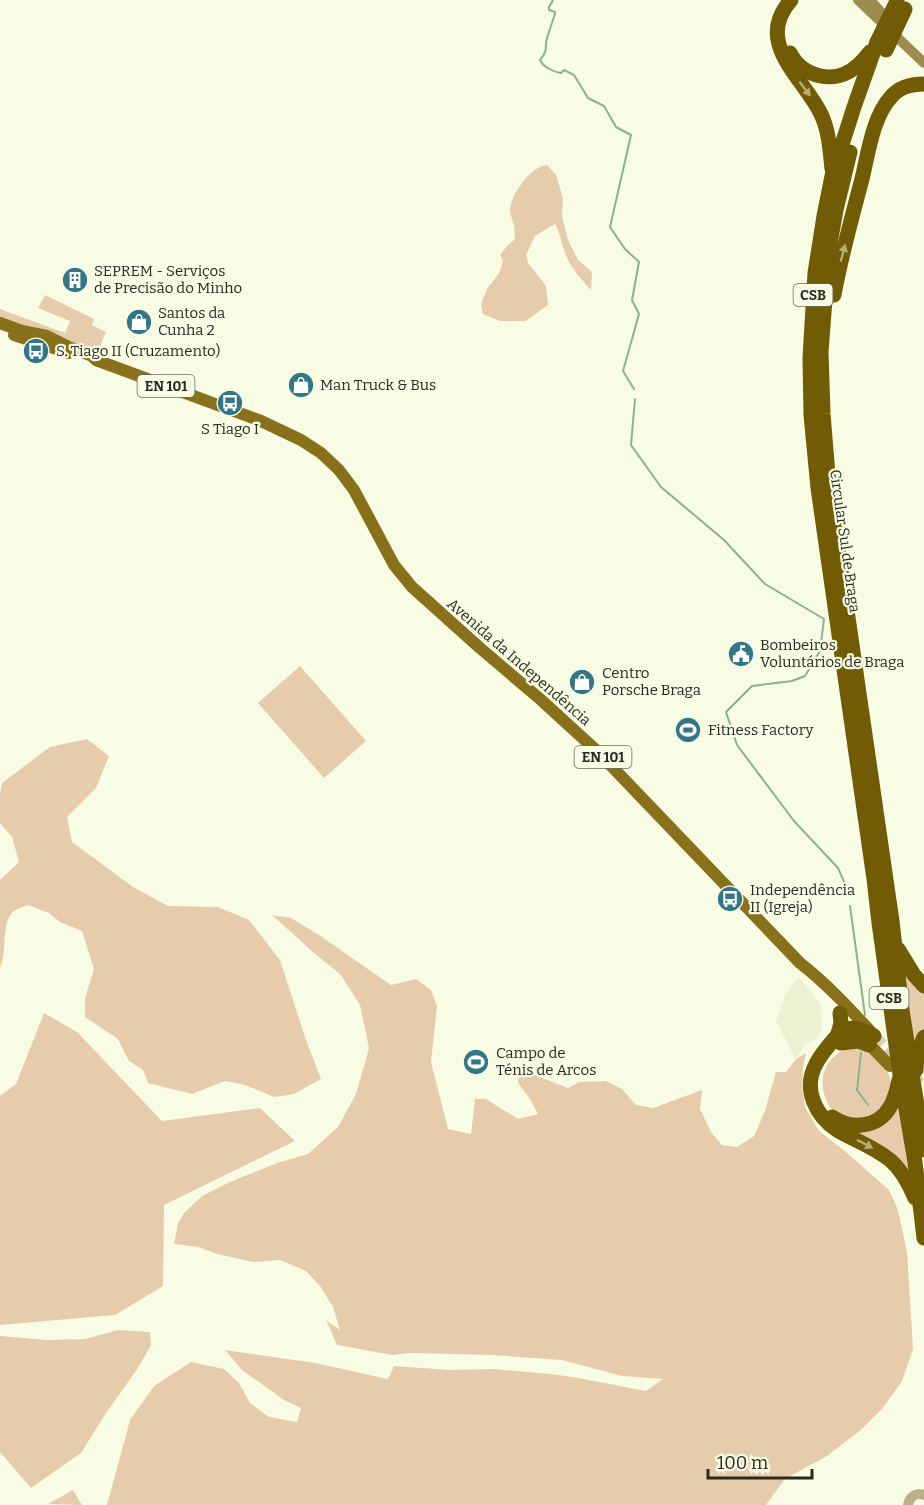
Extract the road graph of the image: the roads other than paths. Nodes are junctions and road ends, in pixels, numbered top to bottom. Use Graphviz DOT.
graph roads {
  1 [pos="791,0"];
  2 [pos="800,0"];
  3 [pos="858,0"];
  4 [pos="870,0"];
  5 [pos="902,3"];
  6 [pos="882,46"];
  7 [pos="924,54"];
  8 [pos="924,63"];
  9 [pos="924,84"];
  10 [pos="832,176"];
  11 [pos="0,323"];
  12 [pos="0,330"];
  13 [pos="96,360"];
  14 [pos="817,415"];
  15 [pos="885,922"];
  16 [pos="894,940"];
  17 [pos="924,986"];
  18 [pos="850,1018"];
  19 [pos="924,1037"];
  20 [pos="839,1040"];
  21 [pos="872,1040"];
  22 [pos="895,1070"];
  23 [pos="921,1087"];
  24 [pos="924,1150"];
  25 [pos="920,1209"];
  26 [pos="924,1238"];
  27 [pos="923,1493"];
  28 [pos="908,1505"];
  1 -- 10 [label="highway, one-way"];
  2 -- 6 [label="highway"];
  3 -- 8 [label="main road"];
  4 -- 7 [label="main road"];
  5 -- 6 [label="highway, Circular Sul de Braga / CSB, bridge"];
  6 -- 10 [label="highway, Circular Sul de Braga / CSB"];
  6 -- 14 [label="highway, Circular Sul de Braga / CSB"];
  14 -- 9 [label="highway, one-way"];
  10 -- 14 [label="highway, Circular Sul de Braga / CSB"];
  11 -- 13 [label="main road, EN 101"];
  12 -- 13 [label="main road, EN 101"];
  13 -- 18 [label="main road, Avenida da Independência / EN 101"];
  14 -- 15 [label="highway, Circular Sul de Braga / CSB"];
  15 -- 16 [label="highway, Circular Sul de Braga / CSB"];
  15 -- 22 [label="highway, Circular Sul de Braga / CSB"];
  16 -- 17 [label="highway"];
  16 -- 23 [label="highway, Circular Sul de Braga / CSB"];
  18 -- 20 [label="highway"];
  18 -- 21 [label="highway"];
  19 -- 23 [label="highway"];
  20 -- 21 [label="highway"];
  20 -- 22 [label="highway"];
  20 -- 25 [label="highway, one-way"];
  21 -- 22 [label="main road"];
  22 -- 25 [label="highway, Circular Sul de Braga / CSB"];
  23 -- 24 [label="highway, Circular Sul de Braga / CSB"];
  25 -- 26 [label="highway, Circular Sul de Braga / CSB"];
  27 -- 28 [label="street"];
}
